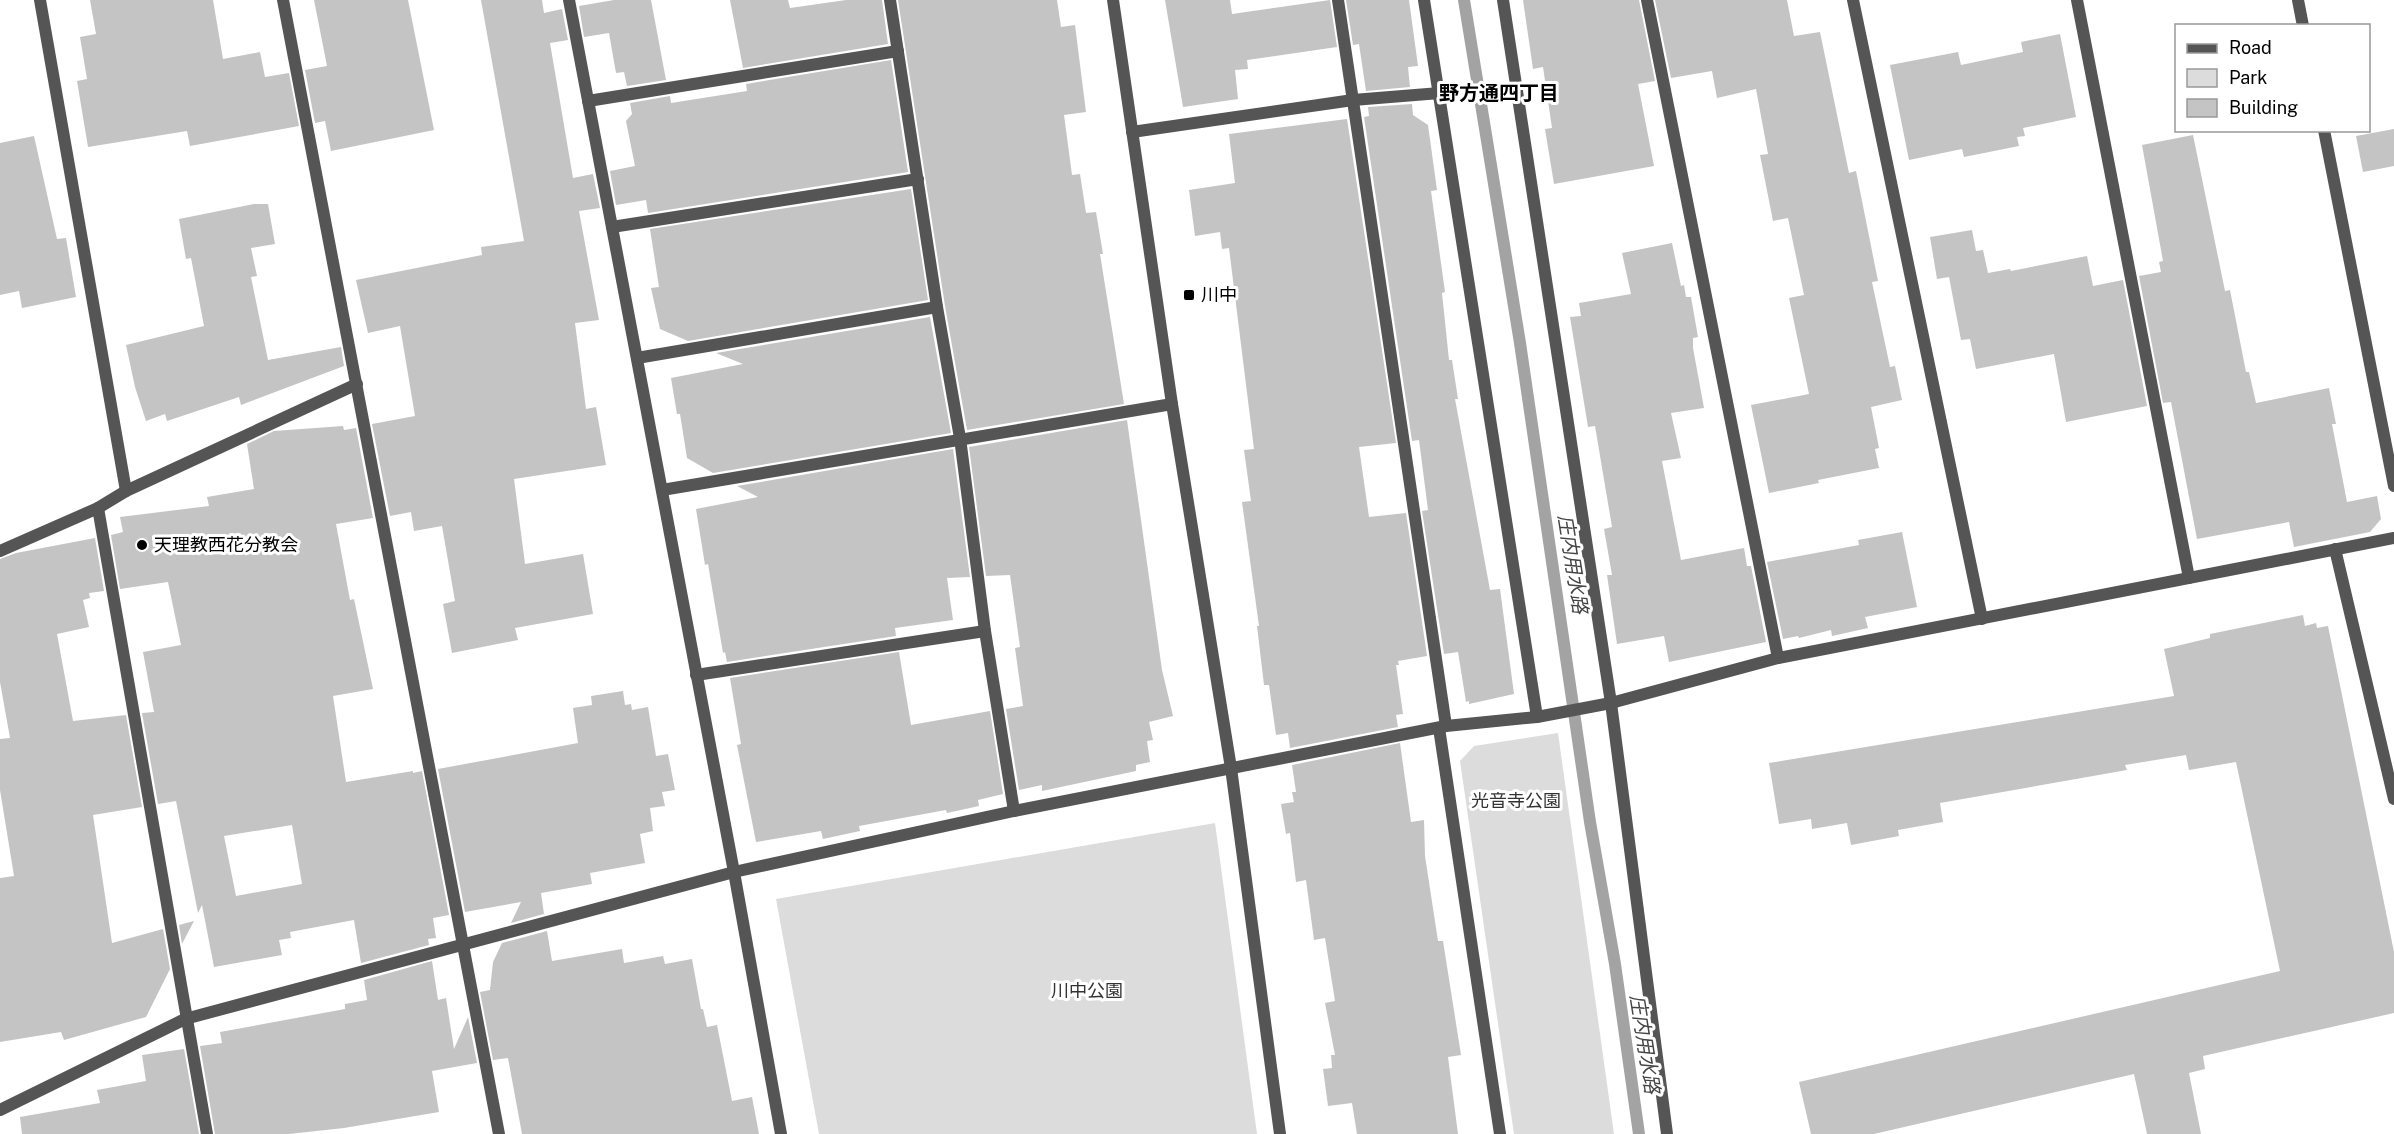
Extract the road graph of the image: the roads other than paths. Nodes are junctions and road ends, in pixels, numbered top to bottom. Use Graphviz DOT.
graph roads {
  1 [pos="40,0"];
  2 [pos="283,0"];
  3 [pos="569,0"];
  4 [pos="890,0"];
  5 [pos="1113,0"];
  6 [pos="1338,0"];
  7 [pos="1424,0"];
  8 [pos="1503,0"];
  9 [pos="1647,0"];
  10 [pos="1853,0"];
  11 [pos="2077,0"];
  12 [pos="2298,0"];
  13 [pos="2303,24"];
  14 [pos="898,51"];
  15 [pos="1440,93"];
  16 [pos="588,100"];
  17 [pos="1353,100"];
  18 [pos="1132,132"];
  19 [pos="2324,132"];
  20 [pos="918,179"];
  21 [pos="612,227"];
  22 [pos="937,307"];
  23 [pos="637,358"];
  24 [pos="357,384"];
  25 [pos="1172,404"];
  26 [pos="960,438"];
  27 [pos="2394,486"];
  28 [pos="662,490"];
  29 [pos="126,491"];
  30 [pos="98,508"];
  31 [pos="2394,538"];
  32 [pos="2335,549"];
  33 [pos="0,551"];
  34 [pos="2189,578"];
  35 [pos="1982,620"];
  36 [pos="985,631"];
  37 [pos="1778,658"];
  38 [pos="696,675"];
  39 [pos="1611,704"];
  40 [pos="1543,716"];
  41 [pos="1442,728"];
  42 [pos="2390,760"];
  43 [pos="1231,768"];
  44 [pos="2394,799"];
  45 [pos="1014,812"];
  46 [pos="734,872"];
  47 [pos="464,943"];
  48 [pos="185,1018"];
  49 [pos="0,1110"];
  50 [pos="207,1134"];
  51 [pos="499,1134"];
  52 [pos="781,1134"];
  53 [pos="1280,1134"];
  54 [pos="1500,1134"];
  55 [pos="1667,1134"];
  1 -- 29 [label="street"];
  2 -- 24 [label="street"];
  3 -- 16 [label="street"];
  4 -- 14 [label="street"];
  5 -- 18 [label="street"];
  6 -- 17 [label="street"];
  7 -- 15 [label="street"];
  8 -- 39 [label="street"];
  9 -- 37 [label="street"];
  10 -- 35 [label="street"];
  11 -- 34 [label="street"];
  12 -- 13 [label="street"];
  14 -- 16 [label="street"];
  14 -- 20 [label="street"];
  15 -- 17 [label="street"];
  15 -- 40 [label="street"];
  16 -- 21 [label="street"];
  17 -- 18 [label="street"];
  17 -- 41 [label="street"];
  18 -- 25 [label="street"];
  19 -- 27 [label="street"];
  20 -- 21 [label="street"];
  20 -- 22 [label="street"];
  21 -- 23 [label="street"];
  22 -- 23 [label="street"];
  22 -- 26 [label="street"];
  23 -- 28 [label="street"];
  24 -- 29 [label="street"];
  24 -- 47 [label="street"];
  25 -- 26 [label="street"];
  25 -- 43 [label="street"];
  26 -- 28 [label="street"];
  26 -- 36 [label="street"];
  28 -- 38 [label="street"];
  29 -- 30 [label="street"];
  30 -- 33 [label="street"];
  30 -- 48 [label="street"];
  31 -- 32 [label="street"];
  32 -- 34 [label="street"];
  32 -- 42 [label="street"];
  34 -- 35 [label="street"];
  35 -- 37 [label="street"];
  36 -- 38 [label="street"];
  36 -- 45 [label="street"];
  37 -- 39 [label="street"];
  38 -- 46 [label="street"];
  39 -- 40 [label="street"];
  39 -- 55 [label="street"];
  40 -- 41 [label="street"];
  41 -- 43 [label="street"];
  41 -- 54 [label="street"];
  42 -- 44 [label="street"];
  43 -- 45 [label="street"];
  43 -- 53 [label="street"];
  45 -- 46 [label="street"];
  46 -- 47 [label="street"];
  46 -- 52 [label="street"];
  47 -- 48 [label="street"];
  47 -- 51 [label="street"];
  48 -- 49 [label="street"];
  48 -- 50 [label="street"];
}
